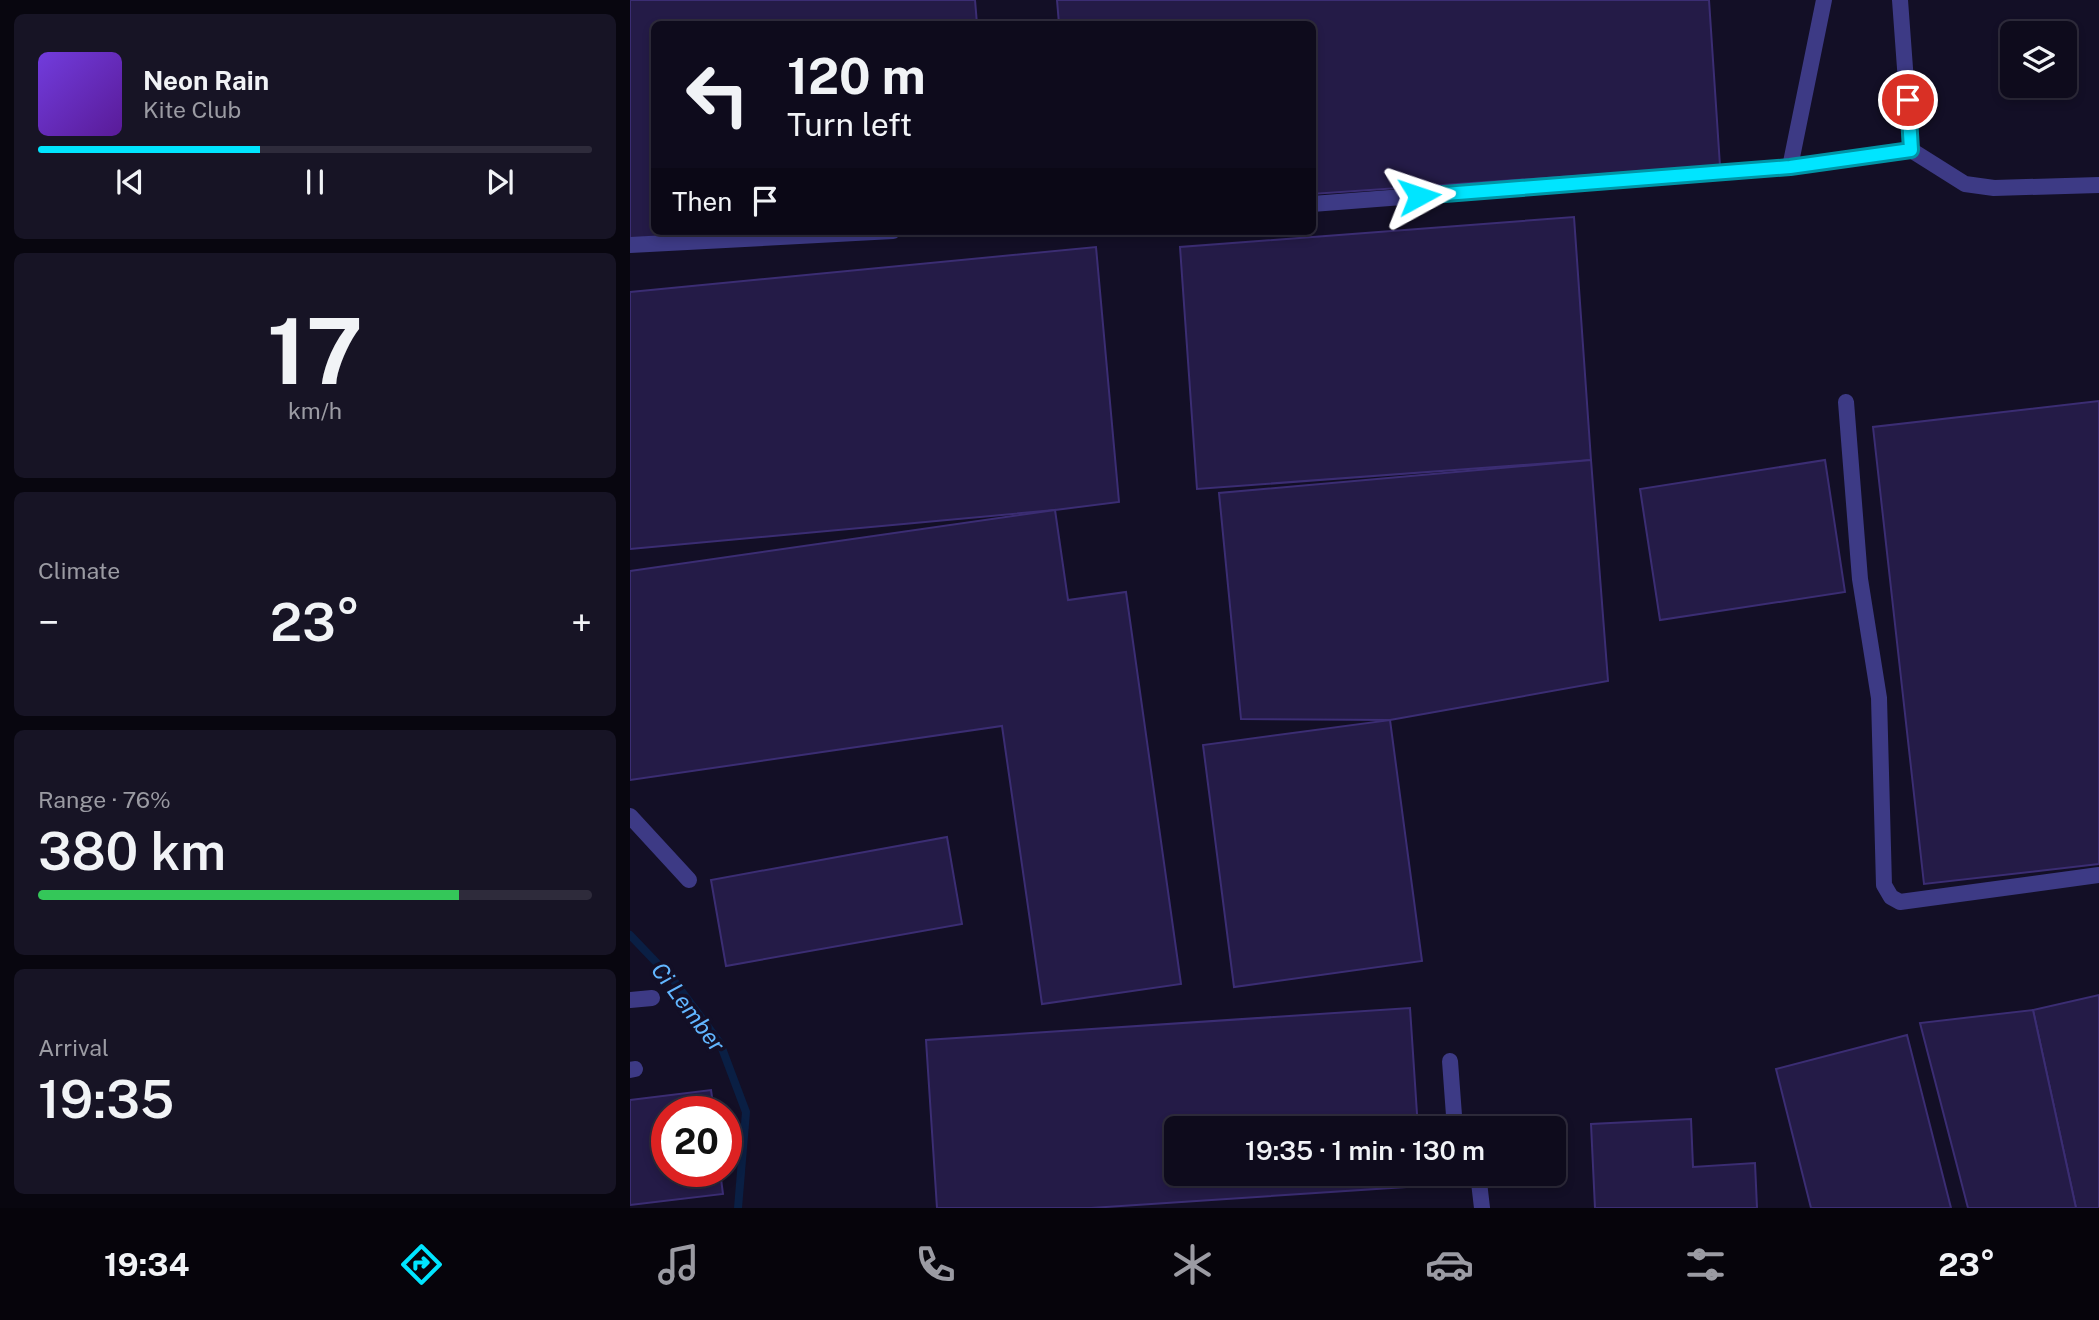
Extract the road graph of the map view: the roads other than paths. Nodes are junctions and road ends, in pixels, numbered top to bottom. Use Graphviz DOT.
graph roads {
  1 [pos="1824,0"];
  2 [pos="1900,0"];
  3 [pos="1911,150"];
  4 [pos="1790,167"];
  5 [pos="2099,185"];
  6 [pos="1316,204"];
  7 [pos="818,235"];
  8 [pos="630,245"];
  9 [pos="1846,402"];
  10 [pos="630,816"];
  11 [pos="2099,875"];
  12 [pos="689,880"];
  13 [pos="652,998"];
  14 [pos="630,1000"];
  15 [pos="1450,1061"];
  16 [pos="1454,1116"];
  17 [pos="1479,1186"];
  18 [pos="1482,1208"];
  1 -- 4 [label="lane"];
  2 -- 3 [label="lane"];
  3 -- 4 [label="lane"];
  3 -- 5 [label="lane"];
  4 -- 6 [label="lane"];
  7 -- 8 [label="lane"];
  9 -- 11 [label="lane"];
  10 -- 12 [label="lane"];
  13 -- 14 [label="lane"];
  15 -- 16 [label="lane"];
  17 -- 18 [label="lane"];
}
